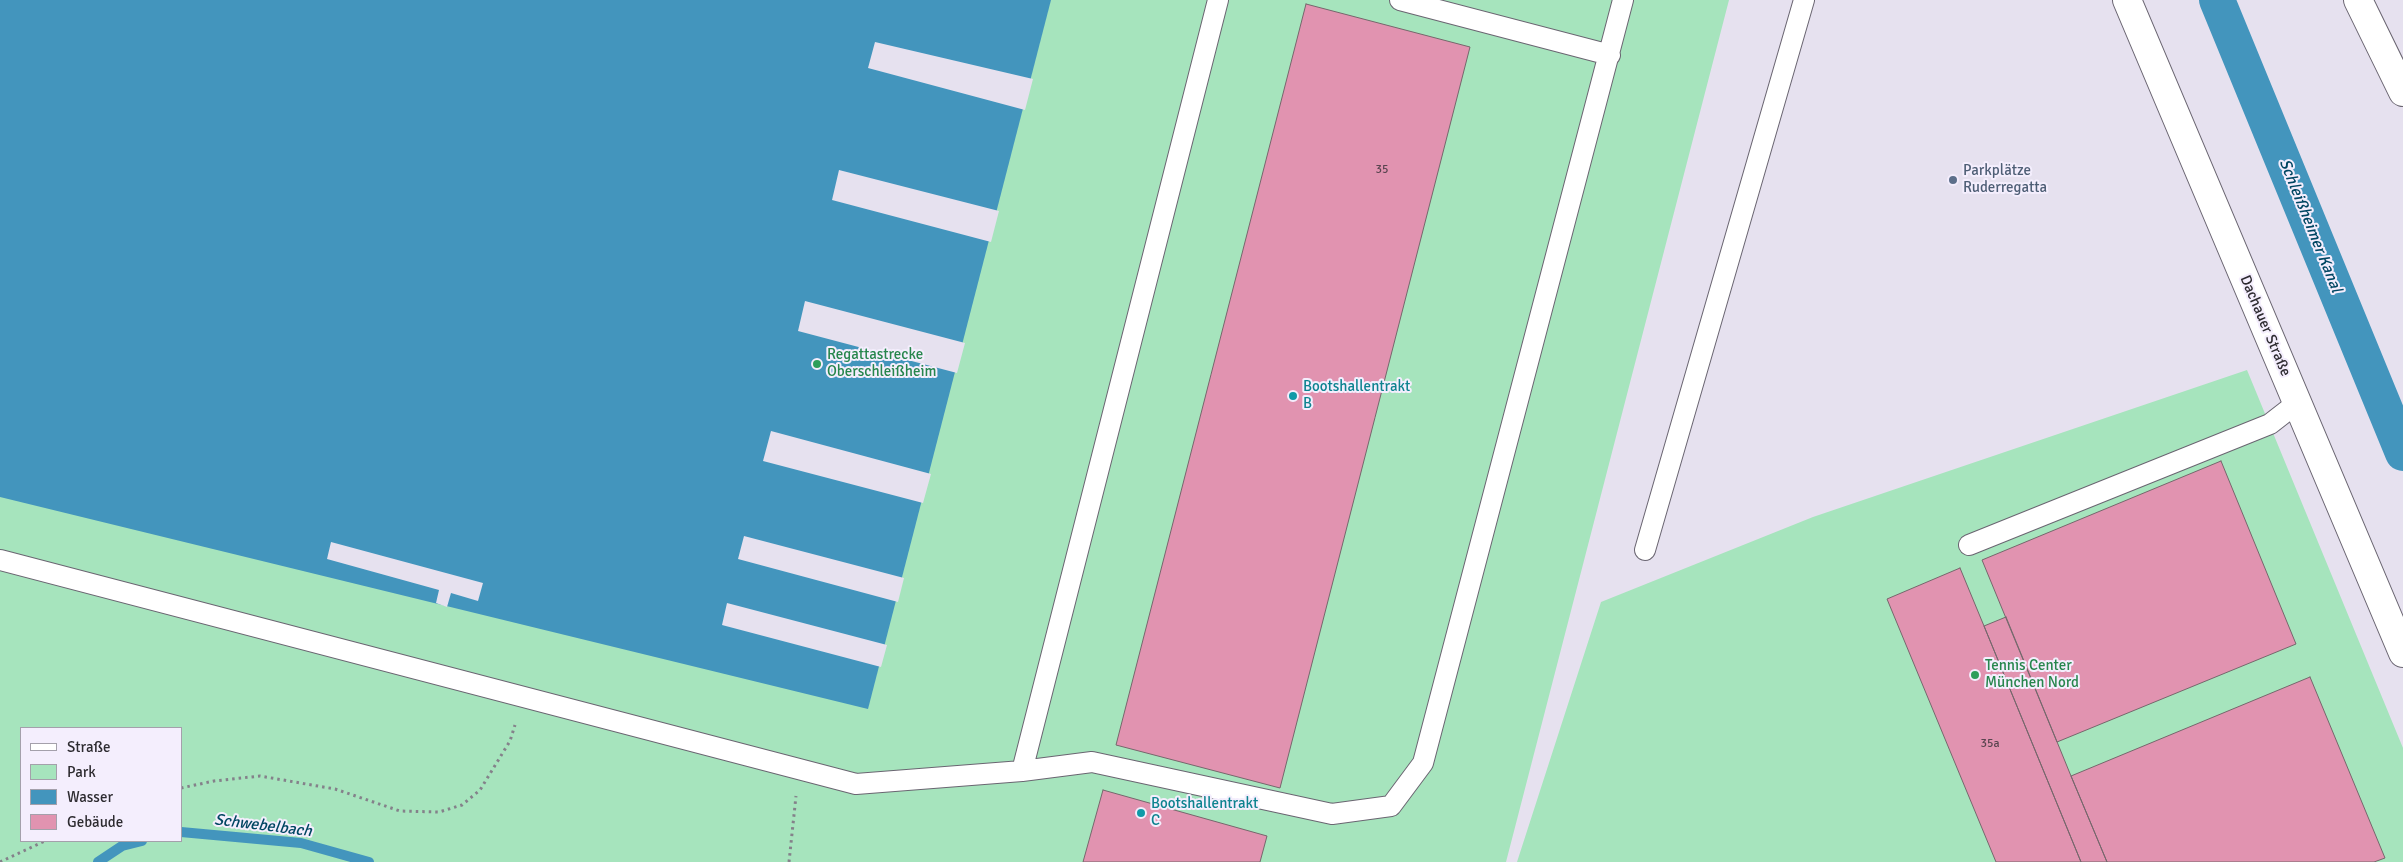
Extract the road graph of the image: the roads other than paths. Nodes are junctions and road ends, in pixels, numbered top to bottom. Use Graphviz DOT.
graph roads {
  1 [pos="1218,0"];
  2 [pos="1400,0"];
  3 [pos="1624,0"];
  4 [pos="1804,0"];
  5 [pos="2127,0"];
  6 [pos="2358,0"];
  7 [pos="1610,55"];
  8 [pos="2403,92"];
  9 [pos="2297,403"];
  10 [pos="1969,545"];
  11 [pos="1645,550"];
  12 [pos="0,560"];
  13 [pos="2403,653"];
  14 [pos="1022,771"];
  1 -- 14 [label="lane"];
  2 -- 7 [label="lane"];
  3 -- 7 [label="lane"];
  4 -- 11 [label="lane"];
  5 -- 9 [label="street, Dachauer Straße"];
  6 -- 8 [label="street"];
  7 -- 14 [label="lane"];
  9 -- 10 [label="lane"];
  9 -- 13 [label="street, Dachauer Straße"];
  12 -- 14 [label="lane"];
}
